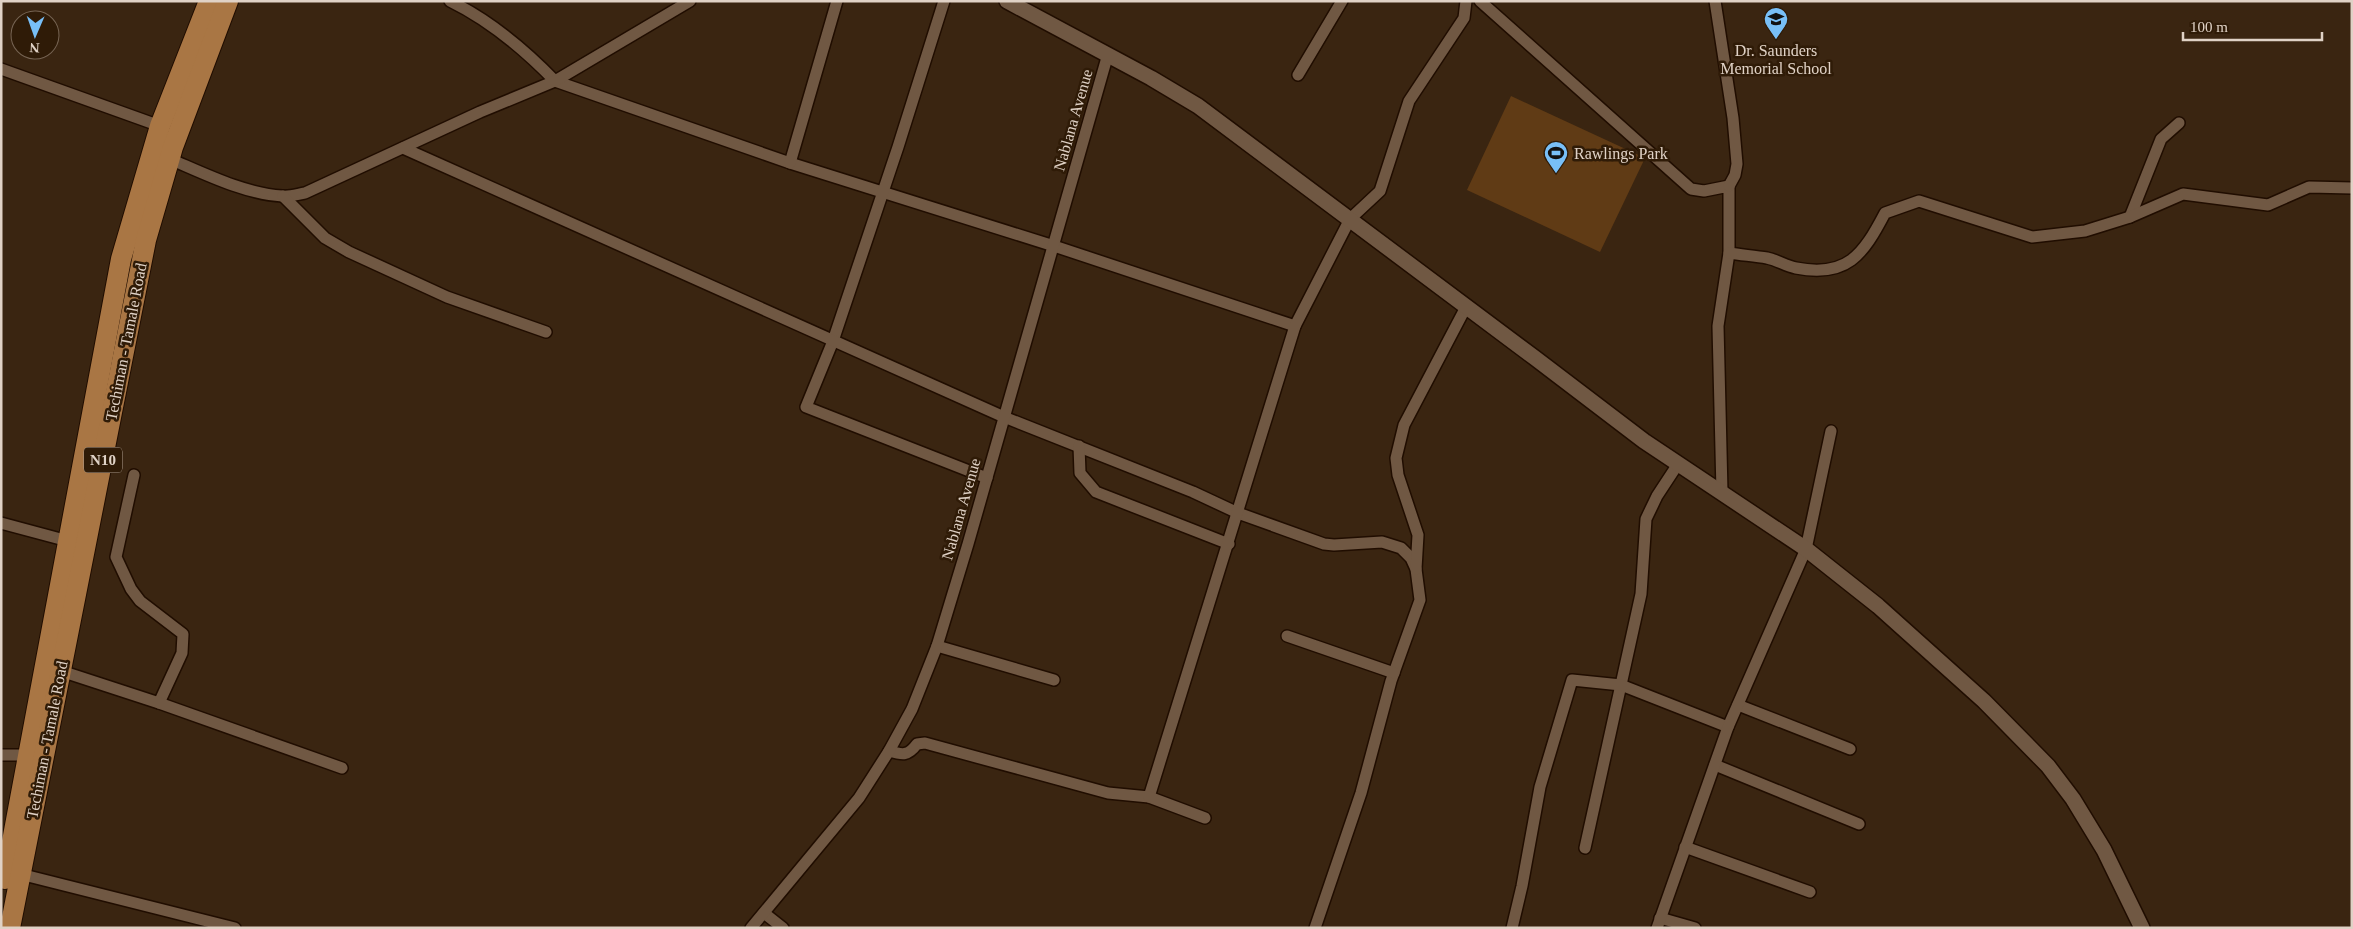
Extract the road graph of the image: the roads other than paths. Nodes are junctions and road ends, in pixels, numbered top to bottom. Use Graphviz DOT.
graph roads {
  1 [pos="209,1"];
  2 [pos="228,1"];
  3 [pos="450,1"];
  4 [pos="690,1"];
  5 [pos="837,1"];
  6 [pos="944,1"];
  7 [pos="1007,1"];
  8 [pos="1342,1"];
  9 [pos="1466,1"];
  10 [pos="1480,1"];
  11 [pos="1715,1"];
  12 [pos="1108,54"];
  13 [pos="1,69"];
  14 [pos="1298,75"];
  15 [pos="555,81"];
  16 [pos="2179,123"];
  17 [pos="160,126"];
  18 [pos="179,133"];
  19 [pos="403,148"];
  20 [pos="170,159"];
  21 [pos="790,163"];
  22 [pos="1729,186"];
  23 [pos="2352,188"];
  24 [pos="882,191"];
  25 [pos="283,196"];
  26 [pos="2130,217"];
  27 [pos="1350,219"];
  28 [pos="1054,246"];
  29 [pos="1729,253"];
  30 [pos="1466,307"];
  31 [pos="1295,326"];
  32 [pos="546,332"];
  33 [pos="833,341"];
  34 [pos="1004,417"];
  35 [pos="1831,431"];
  36 [pos="1079,446"];
  37 [pos="1678,464"];
  38 [pos="134,476"];
  39 [pos="987,478"];
  40 [pos="1722,492"];
  41 [pos="1238,513"];
  42 [pos="1,523"];
  43 [pos="77,543"];
  44 [pos="1229,544"];
  45 [pos="1806,549"];
  46 [pos="1416,569"];
  47 [pos="1288,636"];
  48 [pos="937,646"];
  49 [pos="61,671"];
  50 [pos="1394,673"];
  51 [pos="1054,680"];
  52 [pos="1621,685"];
  53 [pos="159,703"];
  54 [pos="1738,705"];
  55 [pos="1728,727"];
  56 [pos="1850,749"];
  57 [pos="889,751"];
  58 [pos="1,755"];
  59 [pos="27,756"];
  60 [pos="1715,765"];
  61 [pos="342,768"];
  62 [pos="1149,797"];
  63 [pos="1205,818"];
  64 [pos="1859,824"];
  65 [pos="1585,848"];
  66 [pos="1685,848"];
  67 [pos="20,874"];
  68 [pos="1810,892"];
  69 [pos="1,901"];
  70 [pos="764,913"];
  71 [pos="1659,923"];
  72 [pos="10,928"];
  73 [pos="235,928"];
  74 [pos="751,928"];
  75 [pos="783,928"];
  76 [pos="1314,928"];
  77 [pos="1512,928"];
  78 [pos="1695,928"];
  79 [pos="2142,928"];
  1 -- 17 [label="highway, Techiman - Tamale Road / N10"];
  2 -- 18 [label="highway, Techiman - Tamale Road / N10"];
  3 -- 15 [label="street"];
  4 -- 15 [label="street"];
  5 -- 21 [label="street"];
  6 -- 24 [label="street"];
  7 -- 12 [label="main road"];
  8 -- 14 [label="street"];
  9 -- 27 [label="street"];
  10 -- 22 [label="street"];
  11 -- 22 [label="street"];
  12 -- 27 [label="main road"];
  12 -- 28 [label="street, Nablana Avenue"];
  13 -- 17 [label="street"];
  15 -- 19 [label="street"];
  15 -- 21 [label="street"];
  16 -- 26 [label="street"];
  17 -- 18 [label="highway"];
  17 -- 43 [label="highway, Techiman - Tamale Road / N10"];
  18 -- 20 [label="highway, Techiman - Tamale Road / N10"];
  19 -- 25 [label="street"];
  19 -- 33 [label="street"];
  20 -- 25 [label="street"];
  20 -- 43 [label="highway, Techiman - Tamale Road / N10"];
  21 -- 24 [label="street"];
  22 -- 29 [label="street"];
  23 -- 26 [label="street"];
  24 -- 28 [label="street"];
  24 -- 33 [label="street"];
  25 -- 32 [label="street"];
  26 -- 29 [label="street"];
  27 -- 30 [label="main road"];
  27 -- 31 [label="street"];
  28 -- 31 [label="street"];
  28 -- 34 [label="street, Nablana Avenue"];
  29 -- 40 [label="street"];
  30 -- 37 [label="main road"];
  30 -- 46 [label="street"];
  31 -- 41 [label="street"];
  33 -- 34 [label="street"];
  33 -- 39 [label="street"];
  34 -- 36 [label="street"];
  34 -- 39 [label="street, Nablana Avenue"];
  35 -- 45 [label="street"];
  36 -- 41 [label="street"];
  36 -- 44 [label="street"];
  37 -- 40 [label="main road"];
  37 -- 52 [label="street"];
  38 -- 53 [label="street"];
  39 -- 48 [label="street, Nablana Avenue"];
  40 -- 45 [label="main road"];
  41 -- 44 [label="street"];
  41 -- 46 [label="street"];
  42 -- 43 [label="street"];
  43 -- 49 [label="highway, Techiman - Tamale Road / N10"];
  43 -- 59 [label="highway, Techiman - Tamale Road / N10"];
  44 -- 62 [label="street"];
  45 -- 54 [label="street"];
  45 -- 79 [label="main road"];
  46 -- 50 [label="street"];
  47 -- 50 [label="street"];
  48 -- 51 [label="street"];
  48 -- 57 [label="street, Nablana Avenue"];
  49 -- 53 [label="street"];
  49 -- 67 [label="highway, Techiman - Tamale Road / N10"];
  50 -- 76 [label="street"];
  52 -- 55 [label="street"];
  52 -- 65 [label="street"];
  52 -- 77 [label="street"];
  53 -- 61 [label="street"];
  54 -- 55 [label="street"];
  54 -- 56 [label="street"];
  55 -- 60 [label="street"];
  57 -- 62 [label="street"];
  57 -- 70 [label="street, Nablana Avenue"];
  58 -- 59 [label="street"];
  59 -- 69 [label="highway, Techiman - Tamale Road / N10"];
  60 -- 64 [label="street"];
  60 -- 66 [label="street"];
  62 -- 63 [label="street"];
  66 -- 68 [label="street"];
  66 -- 71 [label="street"];
  67 -- 72 [label="highway, Techiman - Tamale Road / N10"];
  67 -- 73 [label="street"];
  70 -- 74 [label="street, Nablana Avenue"];
  70 -- 75 [label="street"];
  71 -- 78 [label="street"];
}
